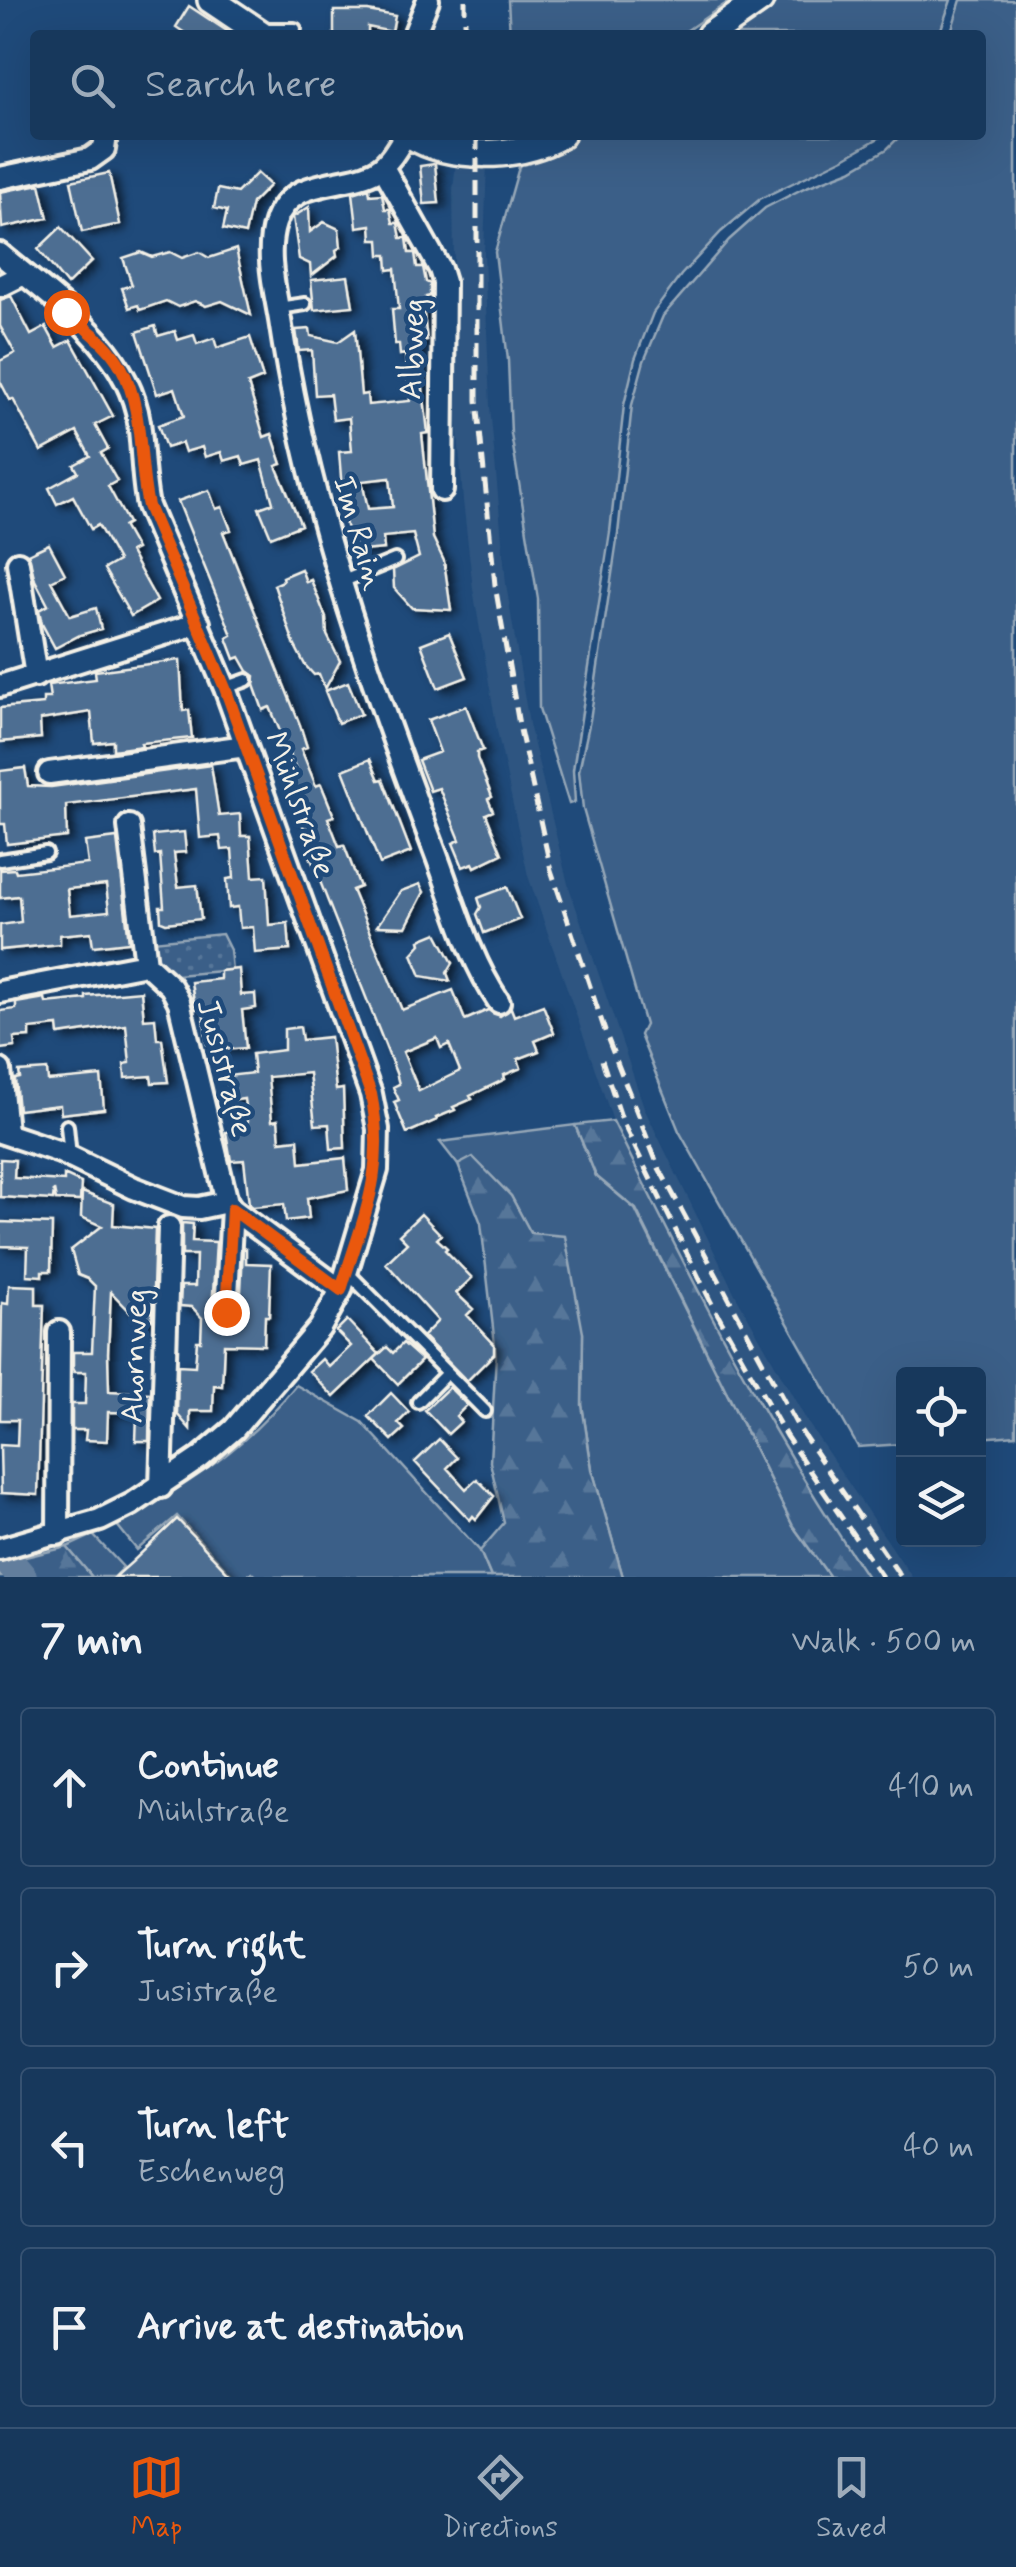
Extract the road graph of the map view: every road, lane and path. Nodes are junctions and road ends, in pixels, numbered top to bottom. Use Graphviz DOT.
graph roads {
  1 [pos="210,0"];
  2 [pos="428,0"];
  3 [pos="760,0"];
  4 [pos="295,29"];
  5 [pos="255,30"];
  6 [pos="283,30"];
  7 [pos="416,30"];
  8 [pos="717,30"];
  9 [pos="105,140"];
  10 [pos="404,140"];
  11 [pos="417,140"];
  12 [pos="552,140"];
  13 [pos="383,166"];
  14 [pos="0,178"];
  15 [pos="0,254"];
  16 [pos="24,274"];
  17 [pos="0,286"];
  18 [pos="305,304"];
  19 [pos="278,308"];
  20 [pos="442,490"];
  21 [pos="395,560"];
  22 [pos="18,564"];
  23 [pos="340,582"];
  24 [pos="199,623"];
  25 [pos="36,676"];
  26 [pos="247,680"];
  27 [pos="0,686"];
  28 [pos="225,688"];
  29 [pos="246,746"];
  30 [pos="49,772"];
  31 [pos="129,826"];
  32 [pos="46,854"];
  33 [pos="0,860"];
  34 [pos="146,964"];
  35 [pos="0,992"];
  36 [pos="499,1002"];
  37 [pos="0,1070"];
  38 [pos="67,1126"];
  39 [pos="3,1131"];
  40 [pos="70,1158"];
  41 [pos="230,1205"];
  42 [pos="169,1226"];
  43 [pos="344,1280"];
  44 [pos="226,1312"];
  45 [pos="59,1332"];
  46 [pos="447,1373"];
  47 [pos="418,1402"];
  48 [pos="485,1411"];
  49 [pos="161,1487"];
  50 [pos="58,1534"];
  51 [pos="0,1549"];
  1 -- 5 [label="street"];
  2 -- 7 [label="street"];
  3 -- 8 [label="street"];
  4 -- 6 [label="lane"];
  9 -- 14 [label="street"];
  10 -- 13 [label="street"];
  11 -- 12 [label="street"];
  13 -- 19 [label="street, Im Rain"];
  13 -- 20 [label="street, Albweg"];
  15 -- 16 [label="street, Mühlstraße"];
  16 -- 17 [label="street"];
  16 -- 24 [label="street, Mühlstraße"];
  18 -- 19 [label="lane"];
  19 -- 23 [label="street, Im Rain"];
  21 -- 23 [label="lane"];
  22 -- 25 [label="street"];
  23 -- 36 [label="street, Im Rain"];
  24 -- 25 [label="street"];
  24 -- 28 [label="street, Mühlstraße"];
  25 -- 27 [label="street"];
  26 -- 28 [label="lane"];
  28 -- 29 [label="street, Mühlstraße"];
  29 -- 30 [label="street"];
  29 -- 43 [label="street, Mühlstraße"];
  31 -- 34 [label="street"];
  32 -- 33 [label="lane"];
  34 -- 35 [label="street"];
  34 -- 41 [label="street, Jusistraße"];
  37 -- 39 [label="street"];
  38 -- 40 [label="lane"];
  39 -- 40 [label="street"];
  40 -- 41 [label="street"];
  41 -- 43 [label="street"];
  41 -- 44 [label="street, Jusistraße"];
  42 -- 49 [label="street, Ahornweg"];
  43 -- 46 [label="lane"];
  43 -- 49 [label="street, Mühlstraße"];
  45 -- 50 [label="street"];
  46 -- 47 [label="lane"];
  46 -- 48 [label="lane"];
  49 -- 50 [label="street, Mühlstraße"];
  50 -- 51 [label="street, Mühlstraße"];
}
